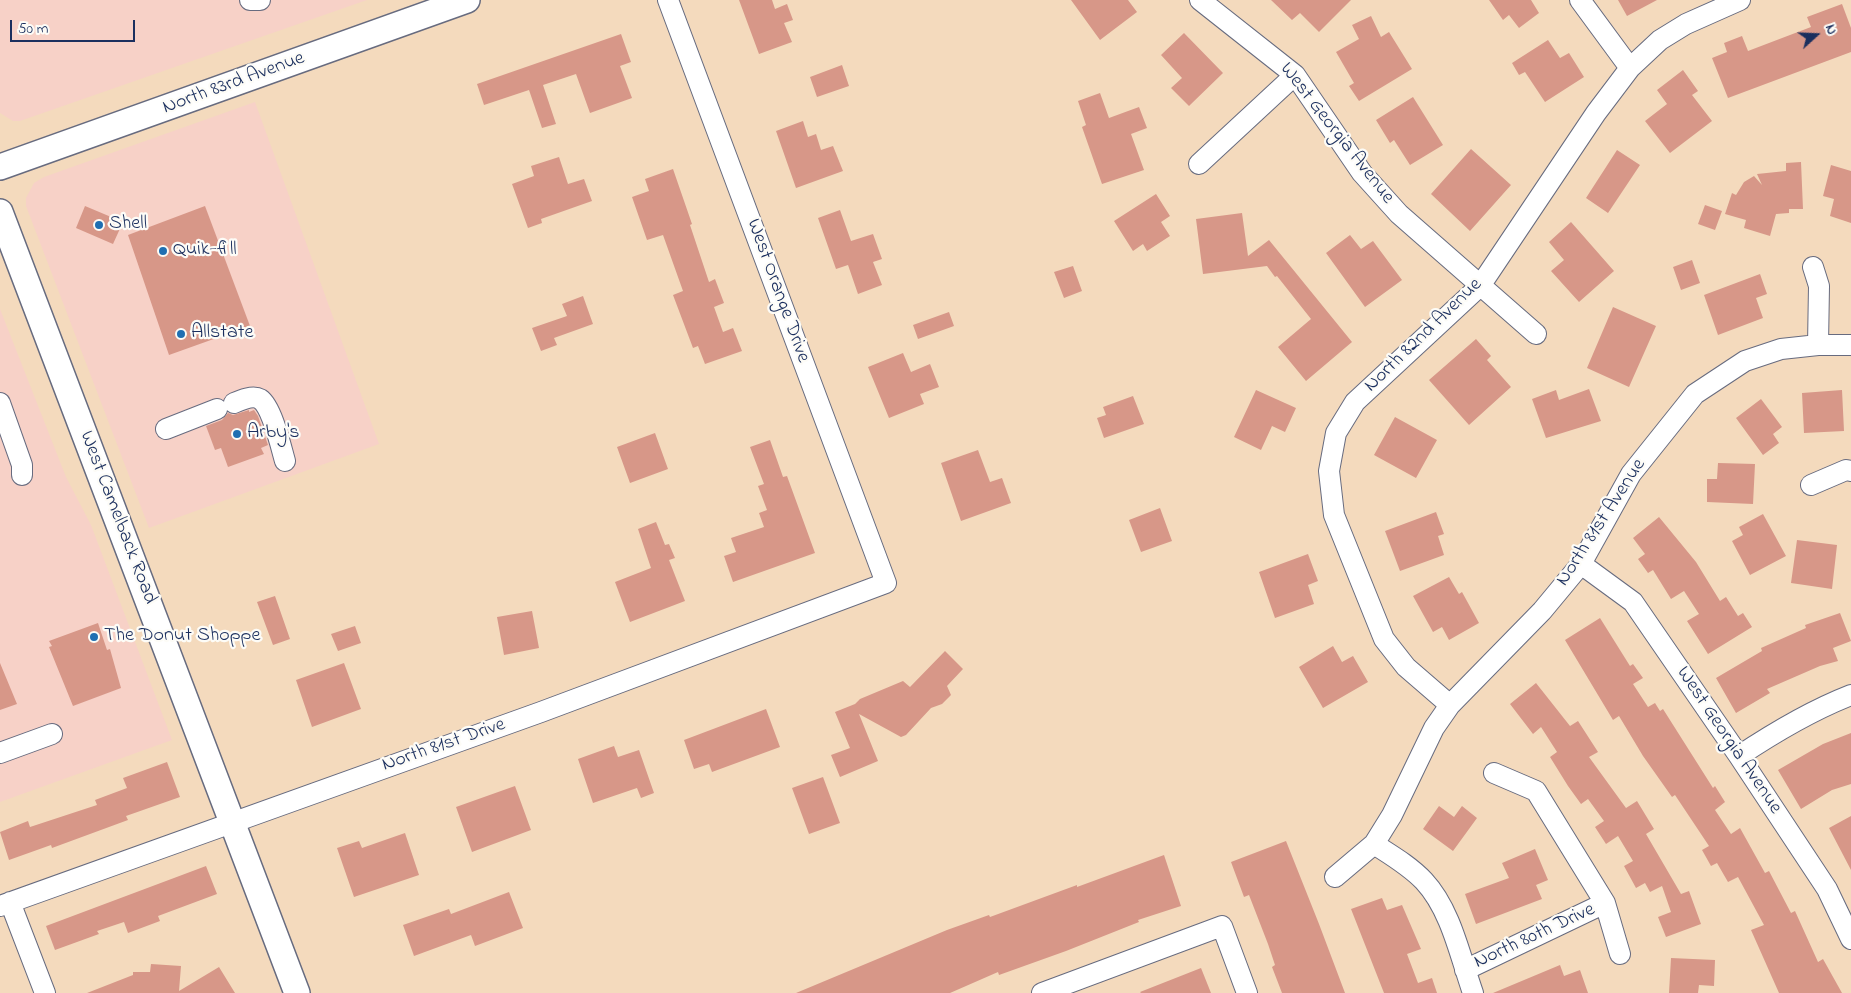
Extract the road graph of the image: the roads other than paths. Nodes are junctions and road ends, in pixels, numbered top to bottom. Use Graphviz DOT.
graph roads {
  1 [pos="250,0"];
  2 [pos="260,0"];
  3 [pos="467,0"];
  4 [pos="668,0"];
  5 [pos="1200,0"];
  6 [pos="1580,0"];
  7 [pos="1740,0"];
  8 [pos="1630,68"];
  9 [pos="1295,75"];
  10 [pos="1199,164"];
  11 [pos="0,167"];
  12 [pos="0,212"];
  13 [pos="1813,266"];
  14 [pos="1480,286"];
  15 [pos="1536,334"];
  16 [pos="1818,345"];
  17 [pos="1851,345"];
  18 [pos="0,402"];
  19 [pos="166,429"];
  20 [pos="285,461"];
  21 [pos="1851,471"];
  22 [pos="22,475"];
  23 [pos="1811,485"];
  24 [pos="1580,564"];
  25 [pos="886,583"];
  26 [pos="1851,695"];
  27 [pos="1450,705"];
  28 [pos="52,734"];
  29 [pos="0,753"];
  30 [pos="1739,756"];
  31 [pos="1494,772"];
  32 [pos="232,822"];
  33 [pos="1374,844"];
  34 [pos="1335,877"];
  35 [pos="1605,903"];
  36 [pos="5,904"];
  37 [pos="1851,939"];
  38 [pos="1620,954"];
  39 [pos="1465,970"];
  40 [pos="45,993"];
  41 [pos="297,993"];
  42 [pos="1042,993"];
  43 [pos="1247,993"];
  44 [pos="1473,993"];
  1 -- 2 [label="street"];
  3 -- 11 [label="main road, North 83rd Avenue"];
  4 -- 25 [label="street, West Orange Drive"];
  5 -- 9 [label="street, West Georgia Avenue"];
  6 -- 8 [label="street"];
  7 -- 8 [label="street, North 82nd Avenue"];
  8 -- 14 [label="street, North 82nd Avenue"];
  9 -- 10 [label="street"];
  9 -- 14 [label="street, West Georgia Avenue"];
  12 -- 32 [label="main road, West Camelback Road"];
  13 -- 16 [label="street"];
  14 -- 15 [label="street, West Georgia Avenue"];
  14 -- 27 [label="street, North 82nd Avenue"];
  16 -- 17 [label="street, North 81st Avenue"];
  16 -- 24 [label="street, North 81st Avenue"];
  18 -- 22 [label="street"];
  19 -- 20 [label="street"];
  21 -- 23 [label="street"];
  24 -- 27 [label="street, North 81st Avenue"];
  24 -- 30 [label="street, West Georgia Avenue"];
  25 -- 32 [label="street, North 81st Drive"];
  26 -- 30 [label="street"];
  27 -- 33 [label="street, North 81st Avenue"];
  28 -- 29 [label="street"];
  30 -- 37 [label="street, West Georgia Avenue"];
  31 -- 35 [label="street"];
  32 -- 36 [label="street, North 81st Drive"];
  32 -- 41 [label="main road, West Camelback Road"];
  33 -- 34 [label="street, North 81st Avenue"];
  33 -- 39 [label="street"];
  35 -- 38 [label="street"];
  35 -- 39 [label="street, North 80th Drive"];
  36 -- 40 [label="street"];
  39 -- 44 [label="street"];
  42 -- 43 [label="street"];
}
